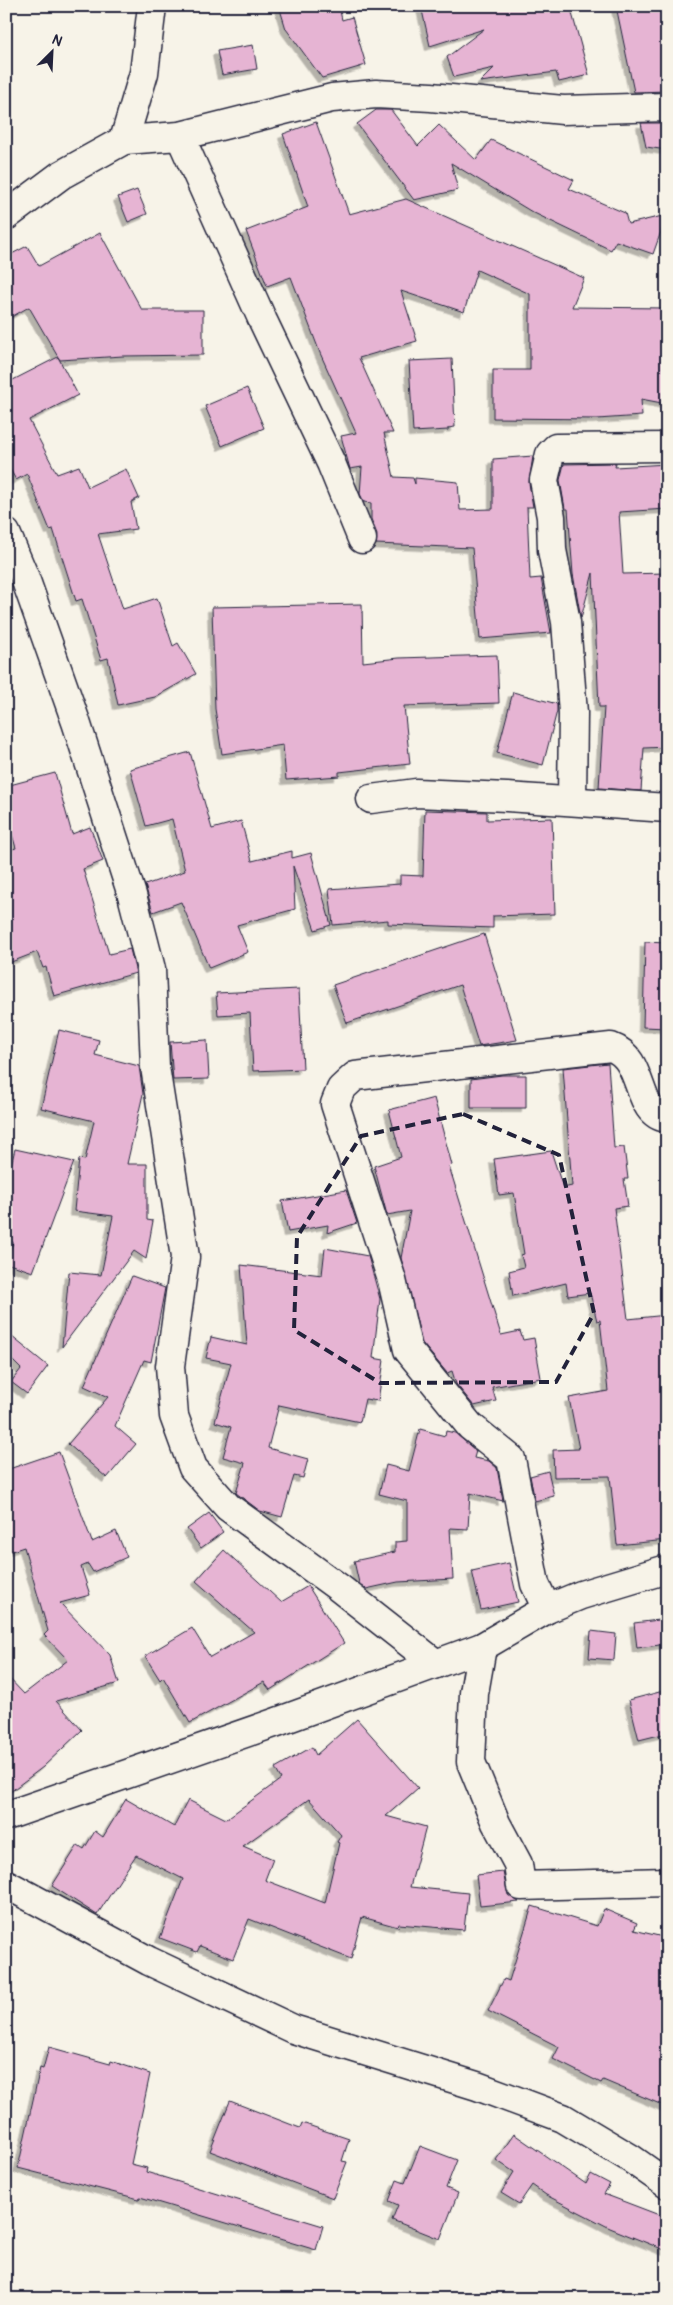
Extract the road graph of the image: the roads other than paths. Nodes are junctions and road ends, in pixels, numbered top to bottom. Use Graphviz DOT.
graph roads {
  1 [pos="152,6"];
  2 [pos="667,107"];
  3 [pos="180,136"];
  4 [pos="124,140"];
  5 [pos="6,216"];
  6 [pos="667,447"];
  7 [pos="6,534"];
  8 [pos="362,539"];
  9 [pos="371,799"];
  10 [pos="572,801"];
  11 [pos="667,808"];
  12 [pos="667,1118"];
  13 [pos="667,1569"];
  14 [pos="547,1609"];
  15 [pos="482,1647"];
  16 [pos="436,1664"];
  17 [pos="6,1816"];
  18 [pos="667,1882"];
  19 [pos="6,1884"];
  20 [pos="667,2184"];
  1 -- 4 [label="street"];
  2 -- 3 [label="street"];
  3 -- 4 [label="street"];
  3 -- 8 [label="street"];
  4 -- 5 [label="street"];
  6 -- 10 [label="street"];
  7 -- 16 [label="street"];
  9 -- 10 [label="street"];
  10 -- 11 [label="street"];
  12 -- 14 [label="street"];
  13 -- 14 [label="street"];
  14 -- 15 [label="street"];
  15 -- 16 [label="street"];
  15 -- 18 [label="street"];
  16 -- 17 [label="street"];
  19 -- 20 [label="street"];
}
